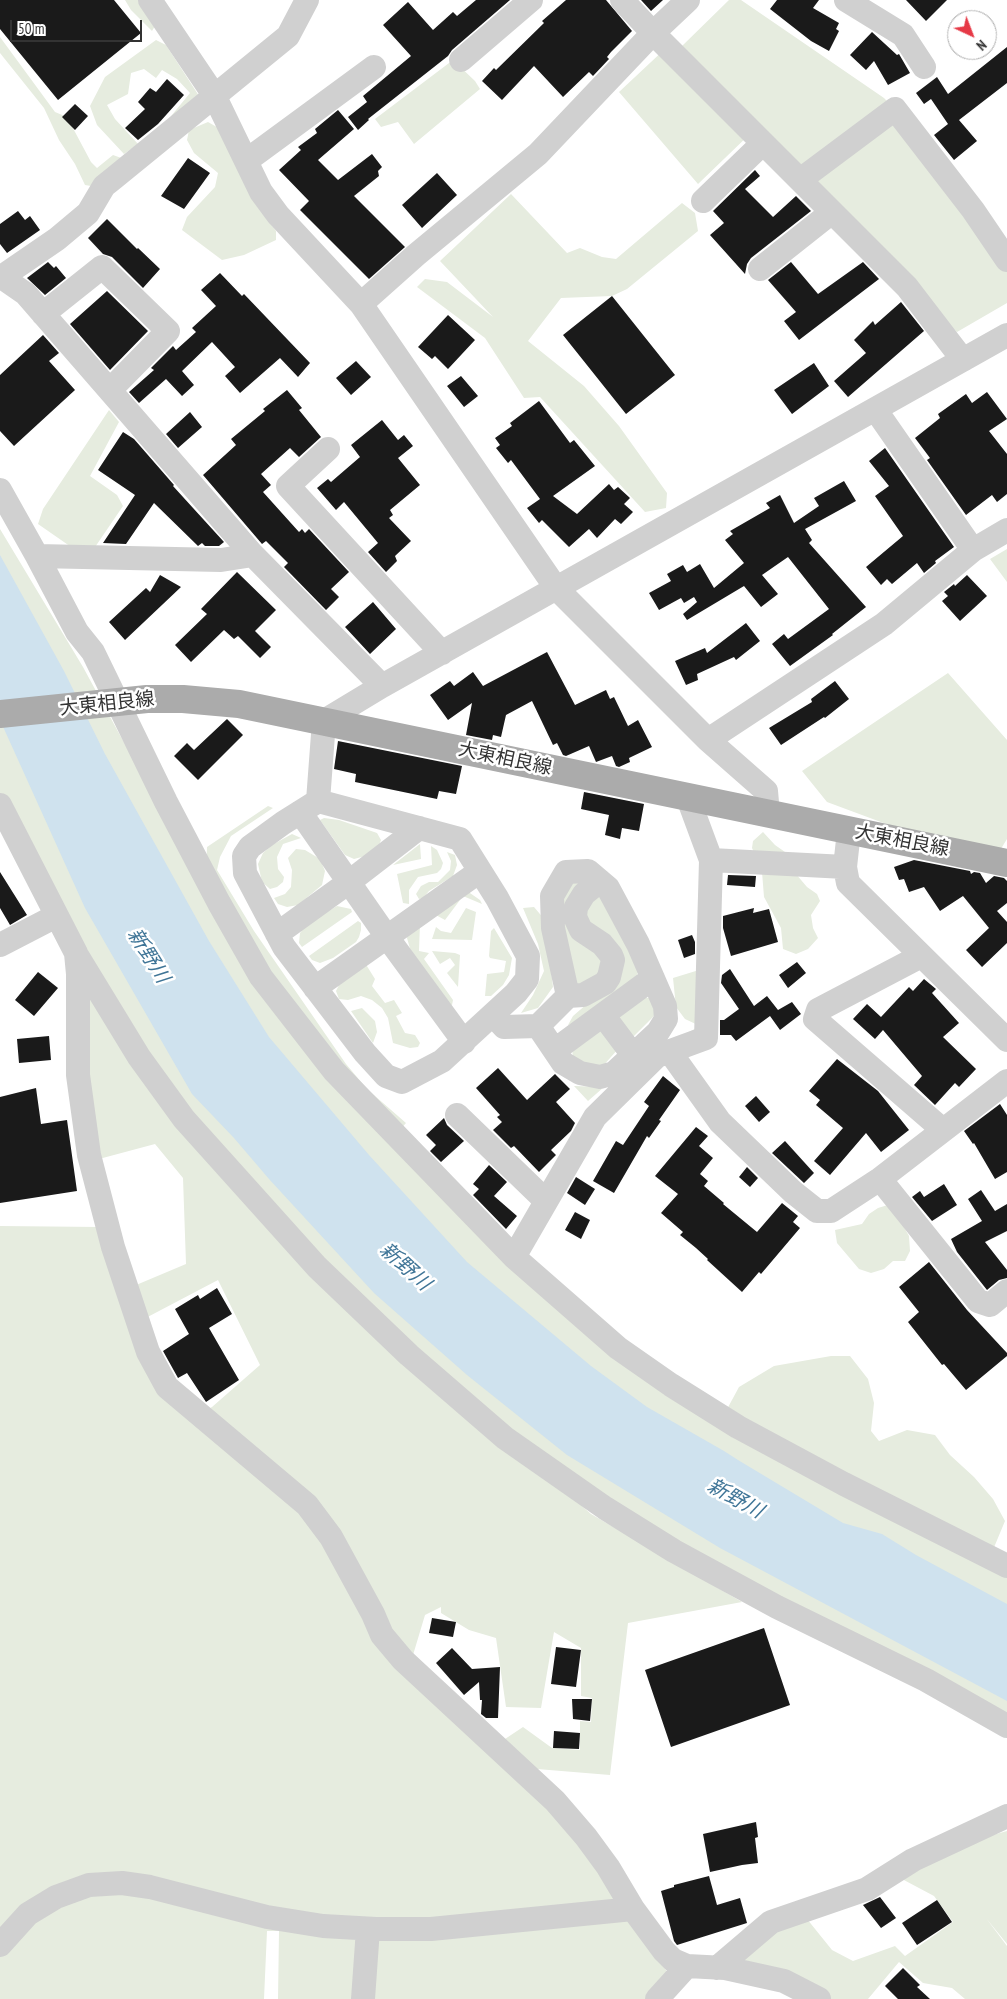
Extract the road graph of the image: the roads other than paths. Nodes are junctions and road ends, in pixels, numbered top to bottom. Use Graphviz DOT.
graph roads {
  1 [pos="150,0"];
  2 [pos="307,0"];
  3 [pos="532,0"];
  4 [pos="622,0"];
  5 [pos="688,0"];
  6 [pos="846,0"];
  7 [pos="653,33"];
  8 [pos="461,60"];
  9 [pos="924,67"];
  10 [pos="374,68"];
  11 [pos="214,95"];
  12 [pos="763,143"];
  13 [pos="246,161"];
  14 [pos="800,180"];
  15 [pos="703,202"];
  16 [pos="832,212"];
  17 [pos="1007,260"];
  18 [pos="760,270"];
  19 [pos="1,277"];
  20 [pos="361,304"];
  21 [pos="43,314"];
  22 [pos="1007,336"];
  23 [pos="963,360"];
  24 [pos="110,390"];
  25 [pos="875,409"];
  26 [pos="328,449"];
  27 [pos="0,490"];
  28 [pos="1007,530"];
  29 [pos="973,550"];
  30 [pos="253,555"];
  31 [pos="38,556"];
  32 [pos="556,588"];
  33 [pos="442,653"];
  34 [pos="382,686"];
  35 [pos="113,701"];
  36 [pos="0,714"];
  37 [pos="324,721"];
  38 [pos="708,740"];
  39 [pos="688,798"];
  40 [pos="0,805"];
  41 [pos="309,806"];
  42 [pos="768,814"];
  43 [pos="419,828"];
  44 [pos="849,831"];
  45 [pos="711,860"];
  46 [pos="1007,863"];
  47 [pos="845,868"];
  48 [pos="480,870"];
  49 [pos="600,881"];
  50 [pos="349,882"];
  51 [pos="56,916"];
  52 [pos="277,934"];
  53 [pos="387,937"];
  54 [pos="0,945"];
  55 [pos="76,953"];
  56 [pos="921,956"];
  57 [pos="653,978"];
  58 [pos="315,988"];
  59 [pos="568,996"];
  60 [pos="493,1015"];
  61 [pos="603,1015"];
  62 [pos="538,1026"];
  63 [pos="1007,1040"];
  64 [pos="464,1042"];
  65 [pos="555,1050"];
  66 [pos="670,1052"];
  67 [pos="633,1055"];
  68 [pos="1007,1081"];
  69 [pos="458,1114"];
  70 [pos="943,1130"];
  71 [pos="880,1179"];
  72 [pos="546,1201"];
  73 [pos="514,1257"];
  74 [pos="1007,1292"];
  75 [pos="1003,1556"];
  76 [pos="1007,1726"];
  77 [pos="1007,1816"];
  78 [pos="633,1909"];
  79 [pos="368,1929"];
  80 [pos="0,1945"];
  81 [pos="687,1966"];
  82 [pos="717,1968"];
  83 [pos="363,1999"];
  84 [pos="658,1999"];
  85 [pos="819,1999"];
  1 -- 11 [label="street"];
  2 -- 11 [label="street"];
  3 -- 8 [label="street"];
  4 -- 7 [label="street"];
  5 -- 7 [label="street"];
  6 -- 9 [label="street"];
  7 -- 12 [label="street"];
  7 -- 20 [label="street"];
  10 -- 13 [label="street"];
  11 -- 13 [label="street"];
  11 -- 19 [label="street"];
  12 -- 14 [label="street"];
  12 -- 15 [label="street"];
  13 -- 20 [label="street"];
  14 -- 16 [label="street"];
  14 -- 17 [label="street"];
  16 -- 18 [label="street"];
  16 -- 23 [label="street"];
  19 -- 21 [label="street"];
  20 -- 32 [label="street"];
  21 -- 24 [label="street"];
  21 -- 24 [label="street"];
  22 -- 23 [label="street"];
  23 -- 25 [label="street"];
  24 -- 30 [label="street"];
  25 -- 29 [label="street"];
  25 -- 32 [label="street"];
  26 -- 33 [label="street"];
  27 -- 31 [label="street"];
  28 -- 29 [label="street"];
  29 -- 38 [label="street"];
  30 -- 31 [label="street"];
  30 -- 34 [label="street"];
  31 -- 35 [label="street"];
  32 -- 33 [label="street"];
  32 -- 38 [label="street"];
  33 -- 34 [label="street"];
  34 -- 37 [label="street"];
  35 -- 36 [label="main road, 大東相良線"];
  35 -- 37 [label="main road, 大東相良線"];
  35 -- 73 [label="street"];
  37 -- 39 [label="main road, 大東相良線"];
  37 -- 41 [label="street"];
  38 -- 42 [label="street"];
  39 -- 42 [label="main road, 大東相良線"];
  39 -- 45 [label="street"];
  40 -- 51 [label="street"];
  41 -- 43 [label="street"];
  41 -- 50 [label="street"];
  41 -- 52 [label="street"];
  42 -- 44 [label="main road, 大東相良線"];
  43 -- 48 [label="street"];
  43 -- 50 [label="street"];
  44 -- 46 [label="main road, 大東相良線"];
  44 -- 47 [label="street"];
  45 -- 47 [label="street"];
  45 -- 66 [label="street"];
  47 -- 56 [label="street"];
  48 -- 53 [label="street"];
  48 -- 60 [label="street"];
  49 -- 57 [label="street"];
  49 -- 59 [label="street"];
  49 -- 59 [label="street"];
  50 -- 52 [label="street"];
  50 -- 53 [label="street"];
  51 -- 54 [label="street"];
  51 -- 55 [label="street"];
  52 -- 58 [label="street"];
  53 -- 58 [label="street"];
  53 -- 64 [label="street"];
  55 -- 76 [label="street"];
  55 -- 78 [label="street"];
  56 -- 63 [label="street"];
  56 -- 70 [label="street"];
  57 -- 61 [label="street"];
  57 -- 67 [label="street"];
  58 -- 64 [label="street"];
  59 -- 62 [label="street"];
  60 -- 62 [label="street"];
  60 -- 64 [label="street"];
  61 -- 65 [label="street"];
  61 -- 67 [label="street"];
  62 -- 65 [label="street"];
  65 -- 67 [label="street"];
  66 -- 71 [label="street"];
  66 -- 72 [label="street"];
  68 -- 70 [label="street"];
  69 -- 72 [label="street"];
  70 -- 71 [label="street"];
  71 -- 74 [label="street"];
  72 -- 73 [label="street"];
  73 -- 75 [label="street"];
  77 -- 82 [label="street"];
  78 -- 79 [label="street"];
  78 -- 81 [label="street"];
  79 -- 80 [label="street"];
  79 -- 83 [label="street"];
  81 -- 82 [label="street"];
  81 -- 84 [label="street"];
  82 -- 85 [label="street"];
}
